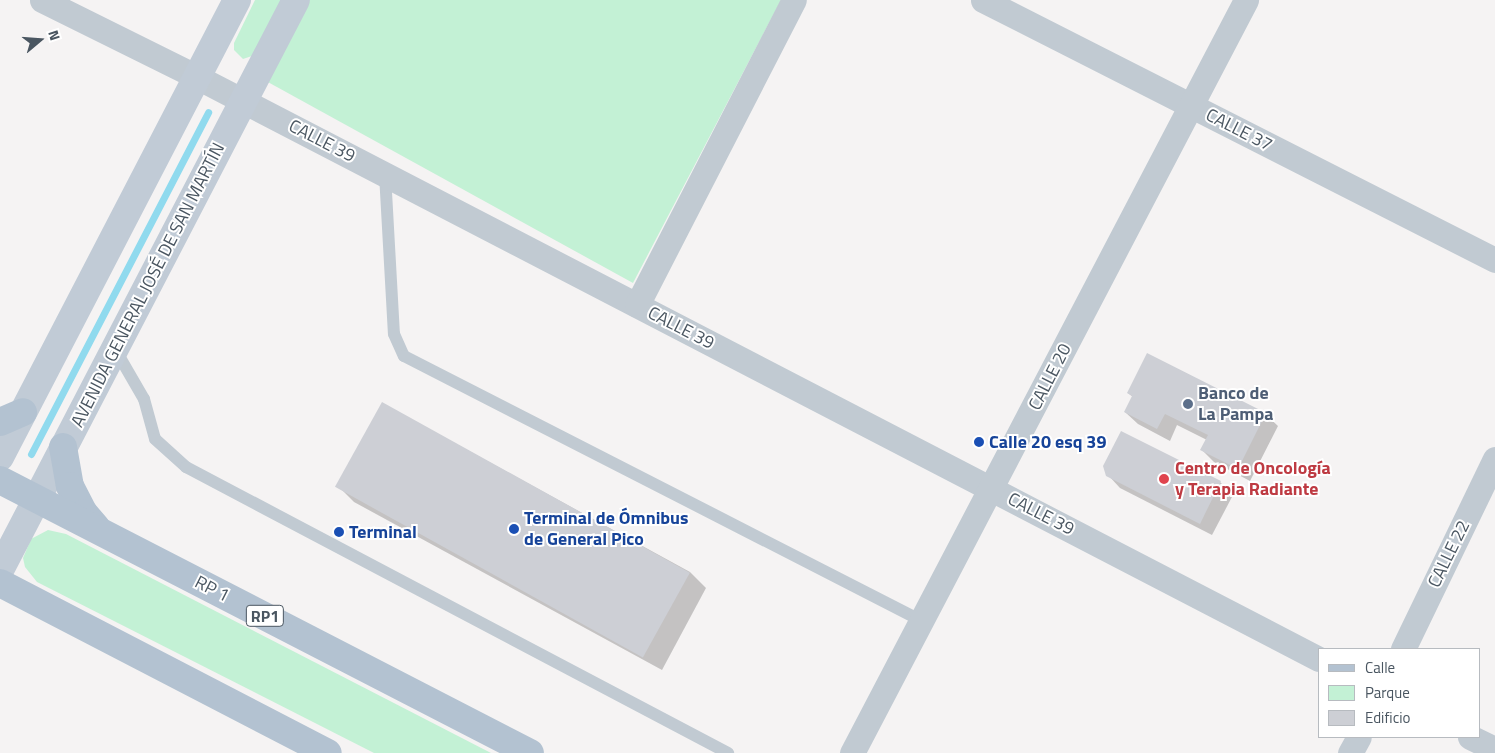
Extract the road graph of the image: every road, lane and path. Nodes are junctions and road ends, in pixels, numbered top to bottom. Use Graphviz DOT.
graph roads {
  1 [pos="42,0"];
  2 [pos="237,0"];
  3 [pos="296,0"];
  4 [pos="794,0"];
  5 [pos="983,0"];
  6 [pos="1246,0"];
  7 [pos="197,77"];
  8 [pos="243,101"];
  9 [pos="1189,105"];
  10 [pos="384,174"];
  11 [pos="1495,260"];
  12 [pos="637,305"];
  13 [pos="114,348"];
  14 [pos="11,417"];
  15 [pos="63,447"];
  16 [pos="0,457"];
  17 [pos="1495,459"];
  18 [pos="0,480"];
  19 [pos="992,489"];
  20 [pos="37,498"];
  21 [pos="98,530"];
  22 [pos="0,570"];
  23 [pos="0,583"];
  24 [pos="922,621"];
  25 [pos="1403,648"];
  26 [pos="1318,658"];
  27 [pos="1358,738"];
  28 [pos="1472,738"];
  29 [pos="1495,749"];
  30 [pos="328,753"];
  31 [pos="530,753"];
  32 [pos="728,753"];
  33 [pos="852,753"];
  34 [pos="1350,753"];
  1 -- 7 [label="street, CALLE 39"];
  2 -- 7 [label="main road"];
  3 -- 8 [label="main road, AVENIDA GENERAL JOSÉ DE SAN MARTÍN"];
  4 -- 12 [label="street"];
  5 -- 9 [label="street, CALLE 37"];
  6 -- 9 [label="street, CALLE 20"];
  7 -- 8 [label="street, CALLE 39"];
  7 -- 14 [label="main road"];
  8 -- 10 [label="street, CALLE 39"];
  8 -- 13 [label="main road, AVENIDA GENERAL JOSÉ DE SAN MARTÍN"];
  9 -- 11 [label="street, CALLE 37"];
  9 -- 19 [label="street, CALLE 20"];
  10 -- 12 [label="street, CALLE 39"];
  10 -- 24 [label="lane"];
  12 -- 19 [label="street, CALLE 39"];
  13 -- 15 [label="main road, AVENIDA GENERAL JOSÉ DE SAN MARTÍN"];
  13 -- 32 [label="lane"];
  14 -- 16 [label="main road"];
  15 -- 20 [label="main road, AVENIDA GENERAL JOSÉ DE SAN MARTÍN"];
  15 -- 21 [label="main road"];
  17 -- 25 [label="street, CALLE 22"];
  18 -- 20 [label="main road, RP 1 / RP1"];
  19 -- 24 [label="street, CALLE 20"];
  19 -- 26 [label="street, CALLE 39"];
  20 -- 21 [label="main road, RP 1 / RP1"];
  20 -- 22 [label="main road, AVENIDA GENERAL JOSÉ DE SAN MARTÍN"];
  21 -- 31 [label="main road, RP 1 / RP1"];
  23 -- 30 [label="main road"];
  24 -- 33 [label="street, CALLE 20"];
  27 -- 34 [label="street"];
  28 -- 29 [label="street"];
}
